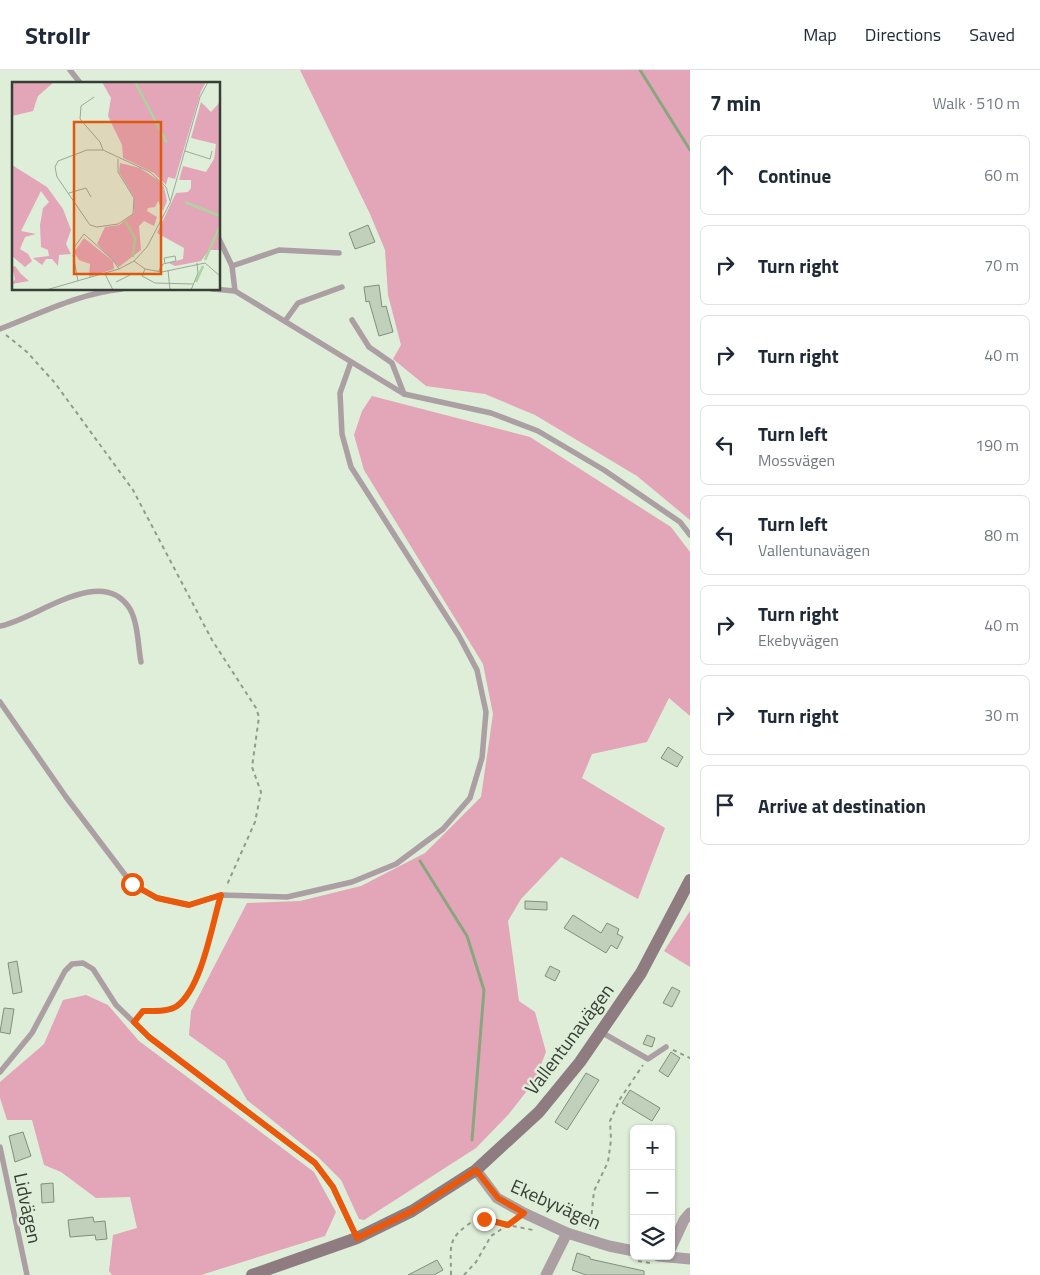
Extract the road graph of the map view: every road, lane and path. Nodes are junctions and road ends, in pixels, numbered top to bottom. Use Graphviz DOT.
graph roads {
  1 [pos="70,70"];
  2 [pos="79,82"];
  3 [pos="220,240"];
  4 [pos="339,253"];
  5 [pos="232,266"];
  6 [pos="342,287"];
  7 [pos="110,290"];
  8 [pos="220,290"];
  9 [pos="235,291"];
  10 [pos="352,320"];
  11 [pos="285,322"];
  12 [pos="0,330"];
  13 [pos="351,362"];
  14 [pos="404,394"];
  15 [pos="690,535"];
  16 [pos="0,626"];
  17 [pos="141,662"];
  18 [pos="0,702"];
  19 [pos="690,880"];
  20 [pos="221,895"];
  21 [pos="134,1022"];
  22 [pos="600,1032"];
  23 [pos="666,1047"];
  24 [pos="690,1058"];
  25 [pos="648,1059"];
  26 [pos="0,1072"];
  27 [pos="0,1147"];
  28 [pos="476,1170"];
  29 [pos="524,1213"];
  30 [pos="690,1213"];
  31 [pos="508,1225"];
  32 [pos="539,1233"];
  33 [pos="567,1233"];
  34 [pos="357,1238"];
  35 [pos="675,1238"];
  36 [pos="589,1240"];
  37 [pos="630,1250"];
  38 [pos="675,1256"];
  39 [pos="690,1259"];
  40 [pos="27,1275"];
  41 [pos="252,1275"];
  42 [pos="451,1275"];
  43 [pos="464,1275"];
  44 [pos="546,1275"];
  1 -- 2 [label="lane"];
  3 -- 5 [label="lane"];
  4 -- 5 [label="lane"];
  5 -- 9 [label="lane"];
  6 -- 11 [label="lane"];
  7 -- 12 [label="lane"];
  8 -- 9 [label="lane"];
  9 -- 11 [label="lane"];
  10 -- 14 [label="lane"];
  11 -- 13 [label="lane"];
  12 -- 20 [label="path"];
  13 -- 14 [label="lane"];
  13 -- 20 [label="lane"];
  14 -- 15 [label="lane"];
  16 -- 17 [label="lane"];
  18 -- 20 [label="lane"];
  19 -- 22 [label="main road, Vallentunavägen"];
  20 -- 21 [label="path"];
  21 -- 26 [label="lane"];
  21 -- 34 [label="lane"];
  22 -- 25 [label="lane"];
  22 -- 28 [label="main road, Vallentunavägen"];
  23 -- 24 [label="path"];
  23 -- 25 [label="lane"];
  25 -- 36 [label="path"];
  27 -- 40 [label="lane, Lidvägen"];
  28 -- 29 [label="street, Ekebyvägen"];
  28 -- 34 [label="main road, Vallentunavägen"];
  29 -- 31 [label="path"];
  29 -- 33 [label="street, Ekebyvägen"];
  30 -- 35 [label="street"];
  31 -- 32 [label="path"];
  31 -- 42 [label="path"];
  31 -- 43 [label="path"];
  33 -- 36 [label="street, Ekebyvägen"];
  33 -- 44 [label="street"];
  34 -- 41 [label="main road, Vallentunavägen"];
  36 -- 37 [label="street, Ekebyvägen"];
  38 -- 39 [label="street"];
}
